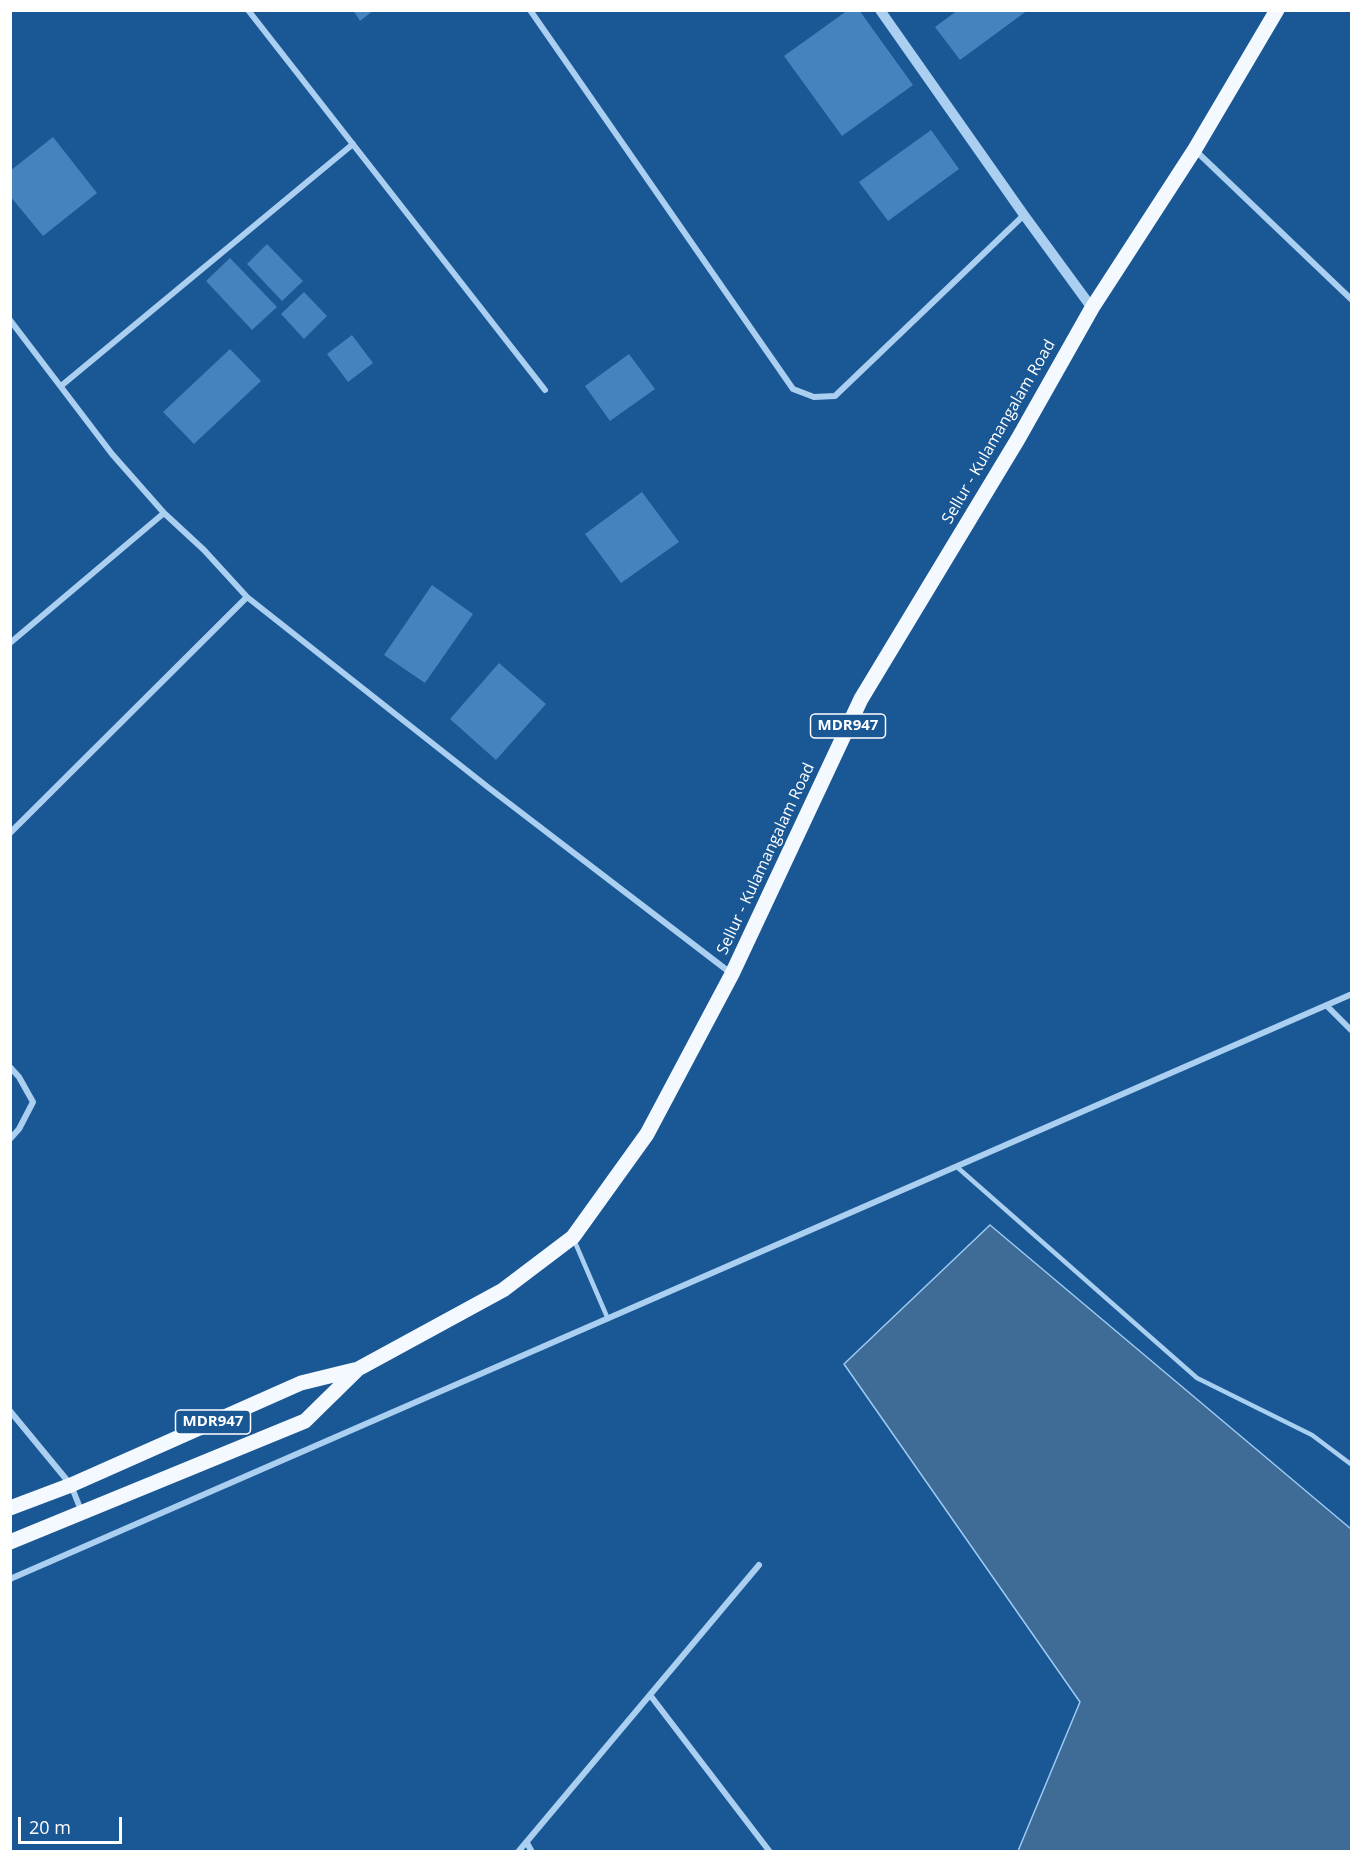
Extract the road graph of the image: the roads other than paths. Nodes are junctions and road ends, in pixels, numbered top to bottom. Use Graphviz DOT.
graph roads {
  1 [pos="248,10"];
  2 [pos="530,10"];
  3 [pos="880,10"];
  4 [pos="1277,10"];
  5 [pos="353,144"];
  6 [pos="1195,149"];
  7 [pos="1024,215"];
  8 [pos="1352,300"];
  9 [pos="1092,308"];
  10 [pos="10,320"];
  11 [pos="61,386"];
  12 [pos="546,390"];
  13 [pos="164,513"];
  14 [pos="248,597"];
  15 [pos="10,643"];
  16 [pos="10,833"];
  17 [pos="732,974"];
  18 [pos="1352,994"];
  19 [pos="1327,1006"];
  20 [pos="1352,1031"];
  21 [pos="10,1067"];
  22 [pos="10,1139"];
  23 [pos="957,1167"];
  24 [pos="573,1237"];
  25 [pos="608,1319"];
  26 [pos="358,1369"];
  27 [pos="10,1412"];
  28 [pos="1352,1465"];
  29 [pos="71,1485"];
  30 [pos="10,1508"];
  31 [pos="82,1513"];
  32 [pos="10,1542"];
  33 [pos="759,1565"];
  34 [pos="10,1579"];
  35 [pos="650,1695"];
  36 [pos="527,1842"];
  37 [pos="518,1851"];
  38 [pos="532,1851"];
  39 [pos="770,1851"];
  1 -- 5 [label="street"];
  2 -- 7 [label="street"];
  3 -- 7 [label="street"];
  4 -- 6 [label="main road, Sellur - Kulamangalam Road / MDR947"];
  5 -- 11 [label="street"];
  5 -- 12 [label="street"];
  6 -- 8 [label="street"];
  6 -- 9 [label="main road, Sellur - Kulamangalam Road / MDR947"];
  7 -- 9 [label="street"];
  9 -- 17 [label="main road, Sellur - Kulamangalam Road / MDR947"];
  10 -- 11 [label="street"];
  11 -- 13 [label="street"];
  13 -- 14 [label="street"];
  13 -- 15 [label="street"];
  14 -- 16 [label="street"];
  14 -- 17 [label="street"];
  17 -- 24 [label="main road, Sellur - Kulamangalam Road / MDR947"];
  18 -- 19 [label="street"];
  19 -- 20 [label="street"];
  19 -- 23 [label="street"];
  21 -- 22 [label="street"];
  23 -- 25 [label="street"];
  23 -- 28 [label="lane"];
  24 -- 25 [label="lane"];
  24 -- 26 [label="main road, Sellur - Kulamangalam Road / MDR947"];
  25 -- 34 [label="street"];
  26 -- 29 [label="main road, Sellur - Kulamangalam Road / MDR947"];
  26 -- 31 [label="main road"];
  27 -- 29 [label="street"];
  29 -- 30 [label="main road, Sellur - Kulamangalam Road"];
  29 -- 31 [label="street"];
  31 -- 32 [label="main road"];
  33 -- 35 [label="street"];
  35 -- 36 [label="street"];
  35 -- 39 [label="street"];
  36 -- 37 [label="street"];
  36 -- 38 [label="street"];
}
